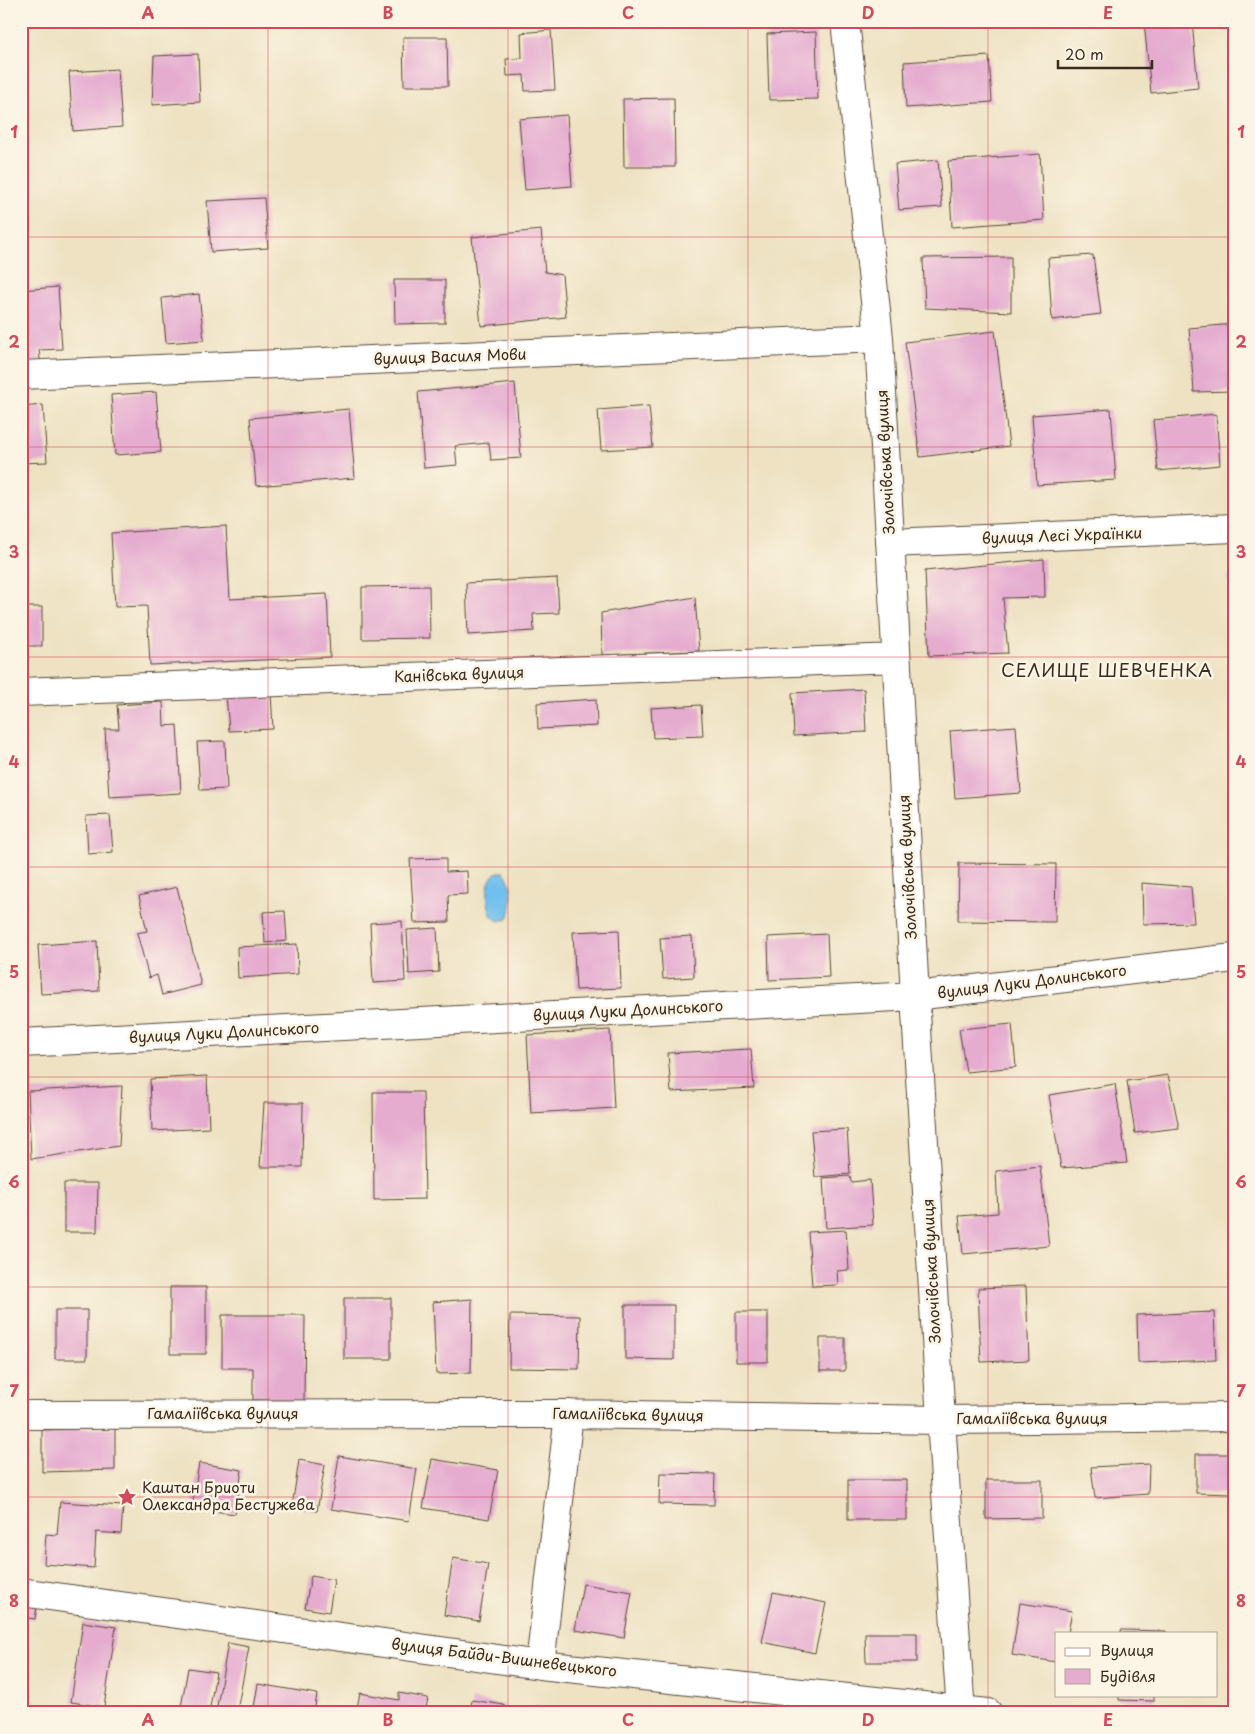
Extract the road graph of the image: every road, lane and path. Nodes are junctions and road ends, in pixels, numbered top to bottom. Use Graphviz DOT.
graph roads {
  1 [pos="845,21"];
  2 [pos="880,338"];
  3 [pos="21,375"];
  4 [pos="1234,528"];
  5 [pos="890,543"];
  6 [pos="896,658"];
  7 [pos="21,692"];
  8 [pos="1234,958"];
  9 [pos="915,996"];
  10 [pos="21,1043"];
  11 [pos="569,1414"];
  12 [pos="21,1415"];
  13 [pos="1234,1417"];
  14 [pos="941,1420"];
  15 [pos="21,1592"];
  16 [pos="540,1665"];
  17 [pos="961,1711"];
  18 [pos="988,1713"];
  1 -- 2 [label="street, Золочівська вулиця"];
  2 -- 3 [label="street, вулиця Василя Мови"];
  2 -- 5 [label="street, Золочівська вулиця"];
  4 -- 5 [label="street, вулиця Лесі Українки"];
  5 -- 6 [label="street, Золочівська вулиця"];
  6 -- 7 [label="street, Канівська вулиця"];
  6 -- 9 [label="street, Золочівська вулиця"];
  8 -- 9 [label="street, вулиця Луки Долинського"];
  9 -- 10 [label="street, вулиця Луки Долинського"];
  9 -- 14 [label="street, Золочівська вулиця"];
  11 -- 12 [label="street, Гамаліївська вулиця"];
  11 -- 14 [label="street, Гамаліївська вулиця"];
  11 -- 16 [label="street"];
  13 -- 14 [label="street, Гамаліївська вулиця"];
  14 -- 17 [label="street, Золочівська вулиця"];
  15 -- 16 [label="street, вулиця Байди-Вишневецького"];
  16 -- 17 [label="street, вулиця Байди-Вишневецького"];
  17 -- 18 [label="street, вулиця Байди-Вишневецького"];
}
